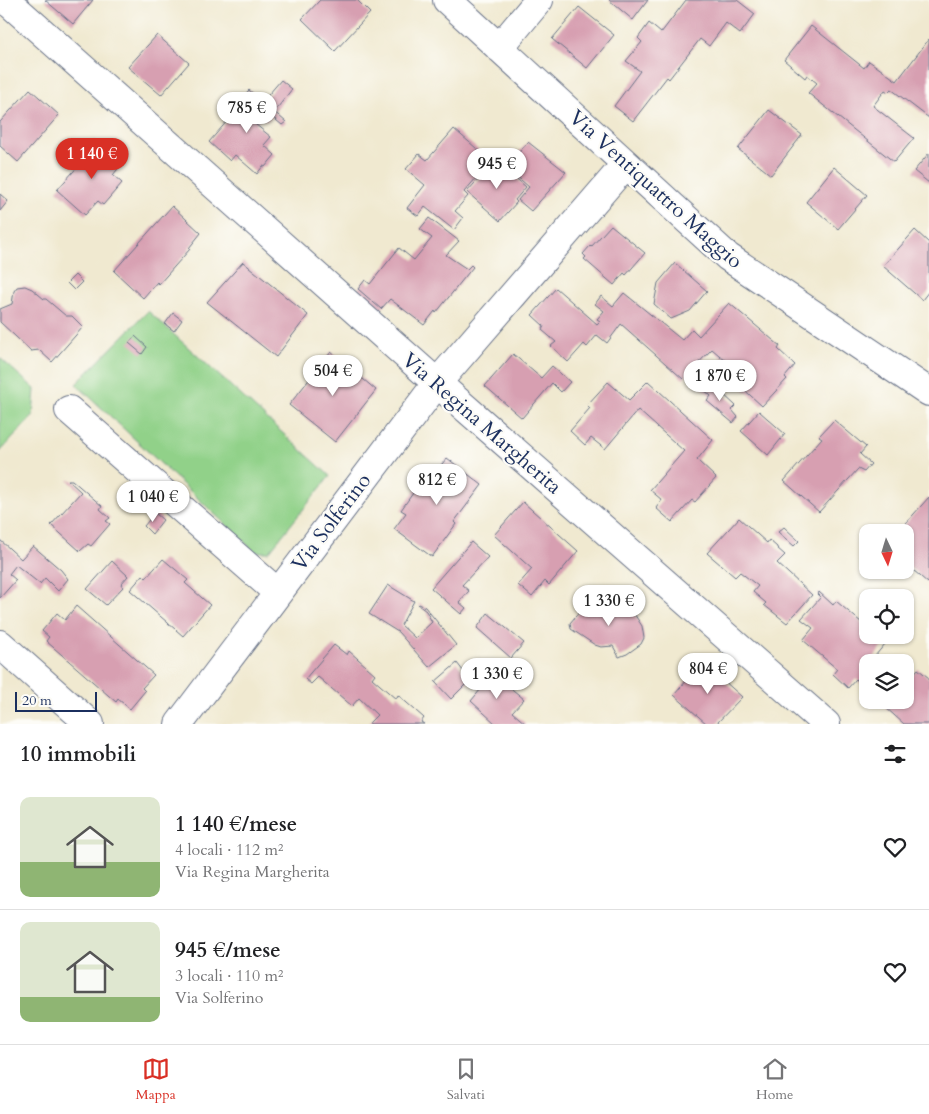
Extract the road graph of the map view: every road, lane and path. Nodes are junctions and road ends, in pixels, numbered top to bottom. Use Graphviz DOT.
graph roads {
  1 [pos="6,0"];
  2 [pos="448,0"];
  3 [pos="539,0"];
  4 [pos="499,48"];
  5 [pos="626,164"];
  6 [pos="436,383"];
  7 [pos="929,392"];
  8 [pos="69,410"];
  9 [pos="277,592"];
  10 [pos="0,644"];
  11 [pos="90,724"];
  12 [pos="179,724"];
  13 [pos="826,724"];
  1 -- 6 [label="street, Via Regina Margherita"];
  2 -- 4 [label="street, Via Ventiquattro Maggio"];
  3 -- 4 [label="street"];
  4 -- 5 [label="street, Via Ventiquattro Maggio"];
  5 -- 6 [label="street, Via Solferino"];
  5 -- 7 [label="street, Via Ventiquattro Maggio"];
  6 -- 9 [label="street, Via Solferino"];
  6 -- 13 [label="street, Via Regina Margherita"];
  8 -- 9 [label="street"];
  9 -- 12 [label="street, Via Solferino"];
  10 -- 11 [label="street"];
}
